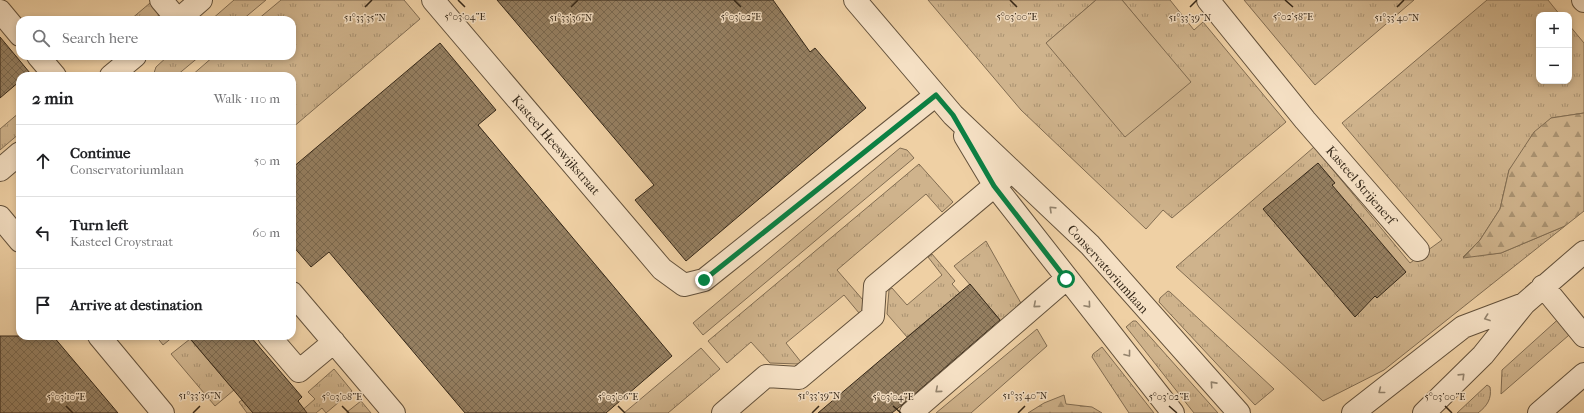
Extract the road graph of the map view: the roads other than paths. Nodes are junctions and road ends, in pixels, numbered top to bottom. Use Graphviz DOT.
graph roads {
  1 [pos="161,0"];
  2 [pos="201,0"];
  3 [pos="433,0"];
  4 [pos="855,0"];
  5 [pos="1208,0"];
  6 [pos="0,11"];
  7 [pos="175,16"];
  8 [pos="183,16"];
  9 [pos="16,30"];
  10 [pos="41,60"];
  11 [pos="130,60"];
  12 [pos="52,72"];
  13 [pos="116,72"];
  14 [pos="936,95"];
  15 [pos="953,115"];
  16 [pos="16,156"];
  17 [pos="0,170"];
  18 [pos="1012,171"];
  19 [pos="994,186"];
  20 [pos="0,217"];
  21 [pos="16,236"];
  22 [pos="1418,250"];
  23 [pos="1584,252"];
  24 [pos="1066,279"];
  25 [pos="1543,286"];
  26 [pos="296,298"];
  27 [pos="1524,304"];
  28 [pos="1584,336"];
  29 [pos="102,340"];
  30 [pos="272,340"];
  31 [pos="334,342"];
  32 [pos="1584,374"];
  33 [pos="163,413"];
  34 [pos="394,413"];
  35 [pos="723,413"];
  36 [pos="911,413"];
  37 [pos="1173,413"];
  38 [pos="1239,413"];
  39 [pos="1353,413"];
  40 [pos="1424,413"];
  41 [pos="1539,413"];
  1 -- 7 [label="street"];
  2 -- 8 [label="street"];
  3 -- 14 [label="street, Kasteel Heeswijkstraat"];
  4 -- 14 [label="street, Conservatoriumlaan"];
  5 -- 22 [label="street, Kasteel Strijenerf"];
  6 -- 9 [label="street"];
  10 -- 12 [label="street"];
  11 -- 13 [label="street"];
  14 -- 15 [label="street, Conservatoriumlaan"];
  15 -- 18 [label="street, Conservatoriumlaan"];
  15 -- 19 [label="street, Conservatoriumlaan"];
  16 -- 17 [label="street"];
  18 -- 19 [label="street"];
  38 -- 18 [label="street, Conservatoriumlaan, one-way"];
  19 -- 24 [label="street, Conservatoriumlaan"];
  19 -- 35 [label="street"];
  20 -- 21 [label="street"];
  23 -- 25 [label="street"];
  24 -- 36 [label="street, one-way"];
  24 -- 37 [label="street, Conservatoriumlaan, one-way"];
  25 -- 27 [label="street"];
  25 -- 28 [label="street"];
  26 -- 31 [label="street"];
  27 -- 39 [label="street, one-way"];
  40 -- 27 [label="street, one-way"];
  29 -- 33 [label="street"];
  30 -- 31 [label="street"];
  31 -- 34 [label="street"];
  32 -- 41 [label="street"];
}
